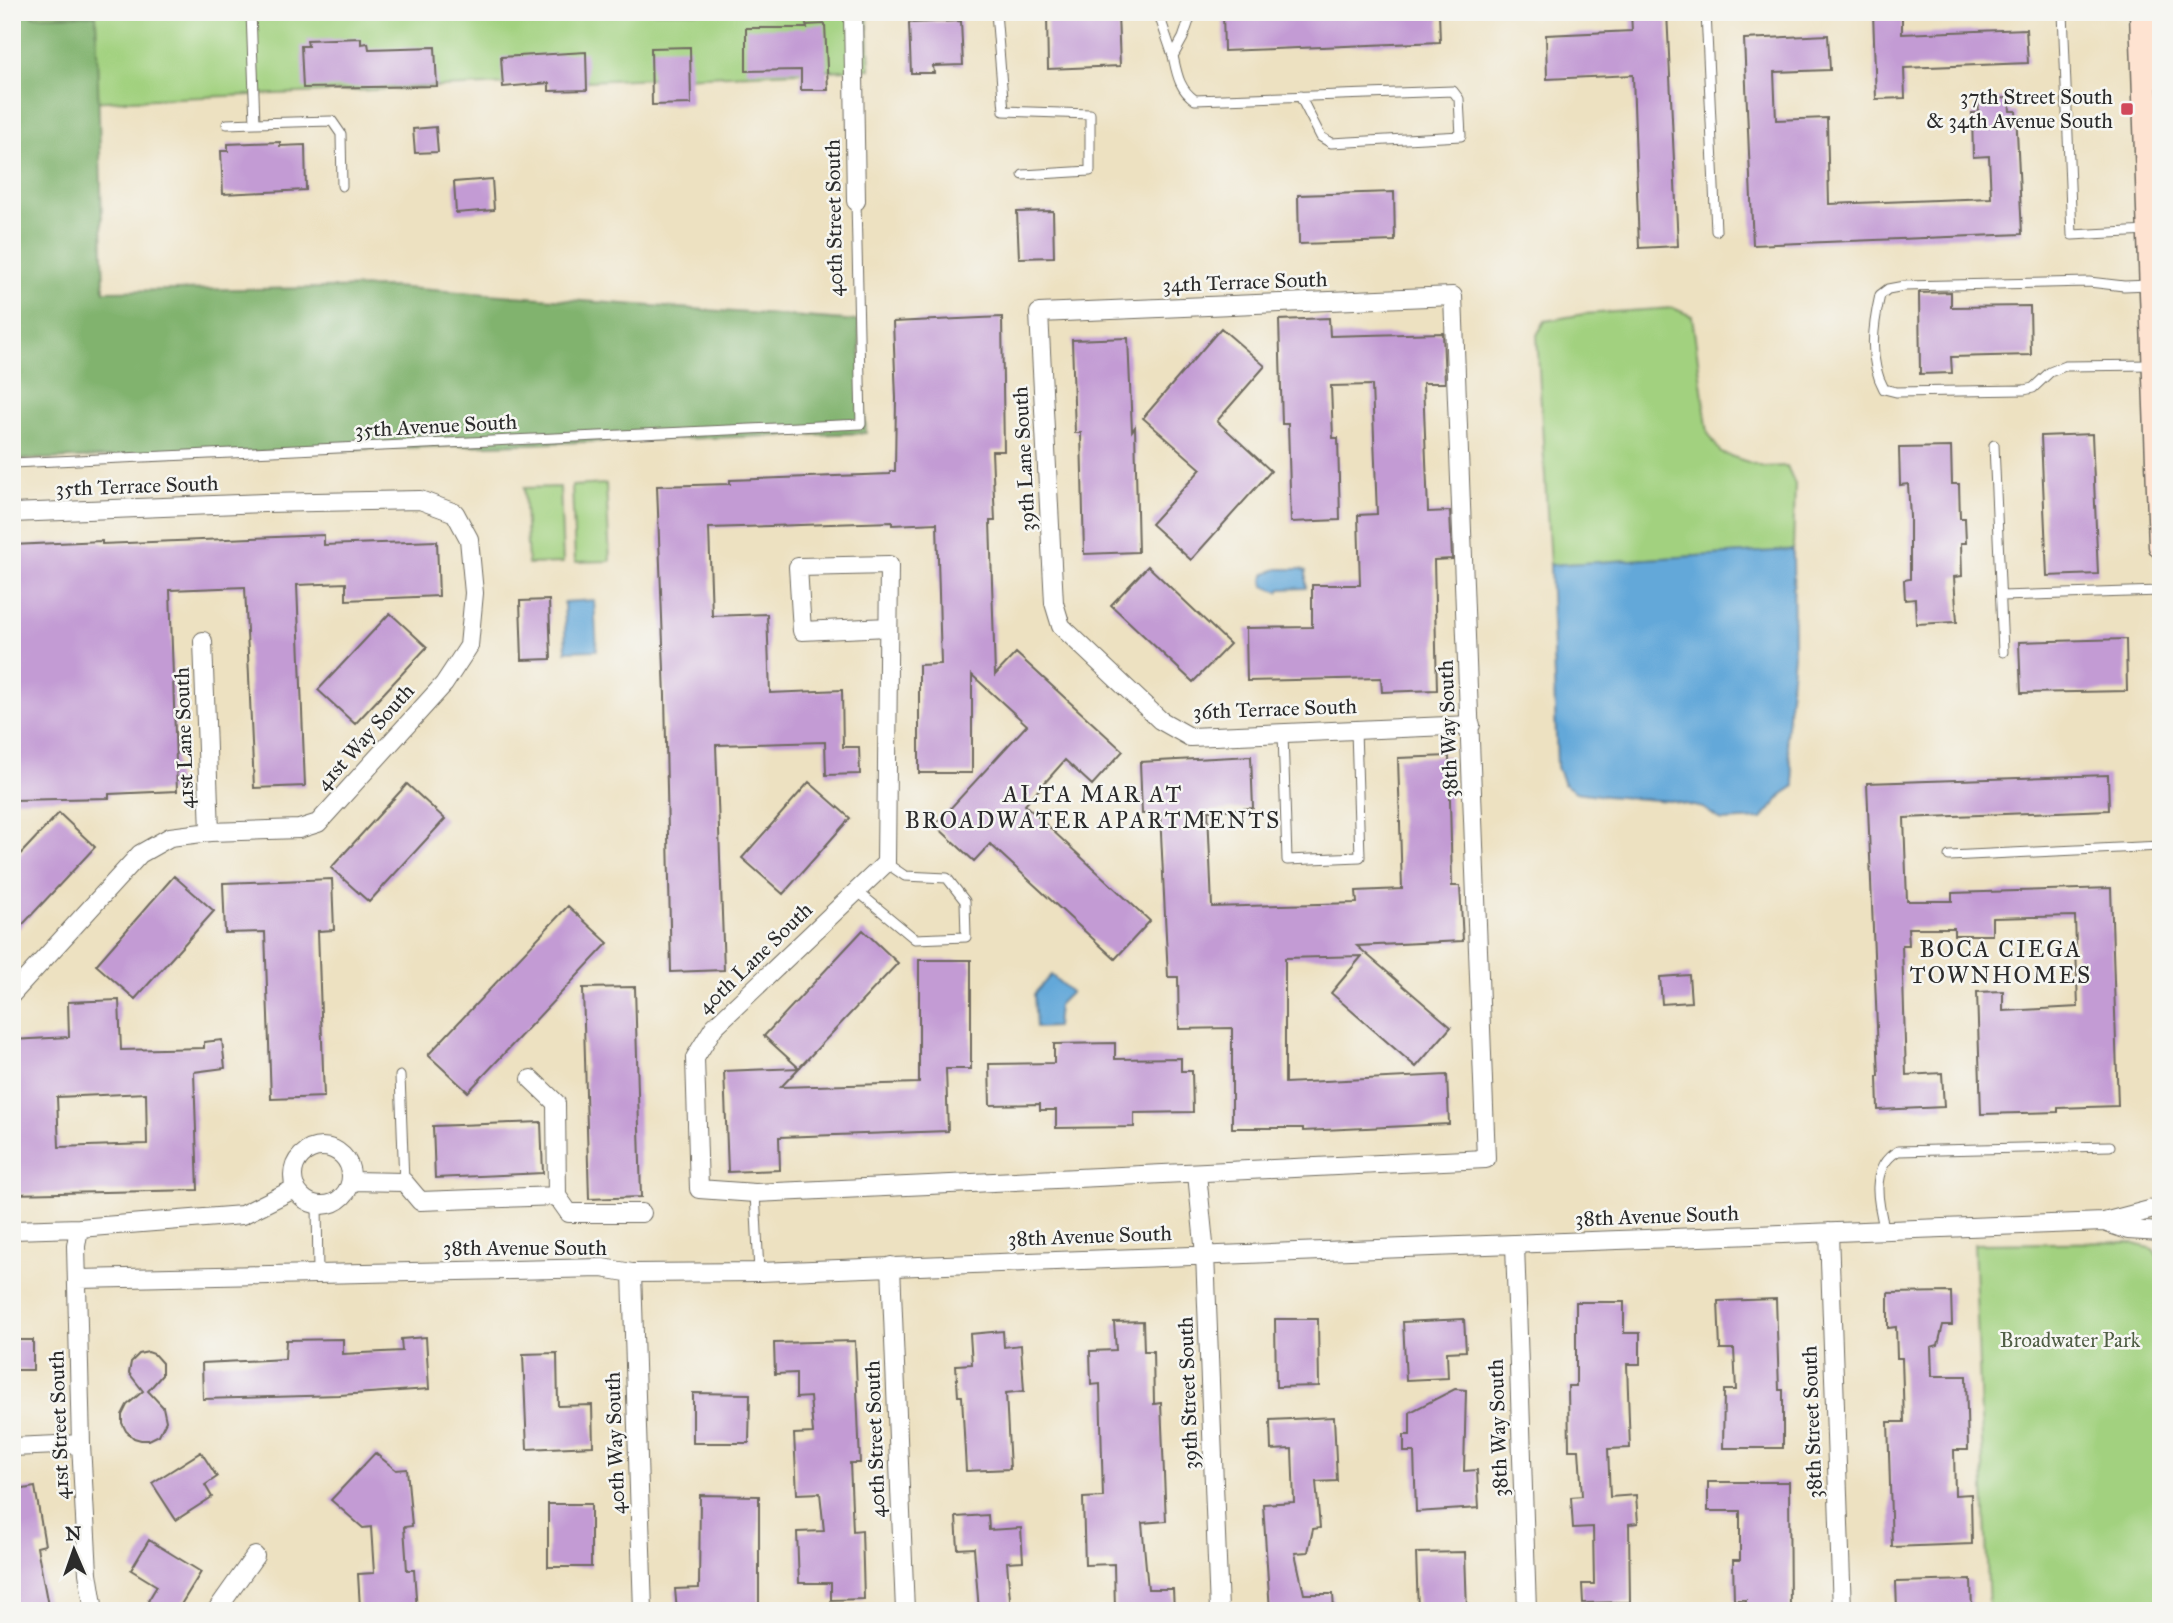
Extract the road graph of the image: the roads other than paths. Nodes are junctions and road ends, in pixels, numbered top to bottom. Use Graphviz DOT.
graph roads {
  1 [pos="251,12"];
  2 [pos="853,12"];
  3 [pos="996,12"];
  4 [pos="1158,12"];
  5 [pos="1192,12"];
  6 [pos="1706,12"];
  7 [pos="2063,12"];
  8 [pos="2142,12"];
  9 [pos="1173,56"];
  10 [pos="1300,96"];
  11 [pos="255,123"];
  12 [pos="227,124"];
  13 [pos="1023,175"];
  14 [pos="342,186"];
  15 [pos="856,201"];
  16 [pos="1716,231"];
  17 [pos="2150,231"];
  18 [pos="2152,285"];
  19 [pos="1453,296"];
  20 [pos="1039,313"];
  21 [pos="2154,365"];
  22 [pos="861,424"];
  23 [pos="1994,445"];
  24 [pos="12,463"];
  25 [pos="264,503"];
  26 [pos="12,513"];
  27 [pos="2161,546"];
  28 [pos="2161,591"];
  29 [pos="2001,596"];
  30 [pos="1054,603"];
  31 [pos="888,627"];
  32 [pos="203,641"];
  33 [pos="2003,652"];
  34 [pos="1471,725"];
  35 [pos="1356,729"];
  36 [pos="1283,733"];
  37 [pos="209,832"];
  38 [pos="2161,846"];
  39 [pos="1949,856"];
  40 [pos="886,863"];
  41 [pos="857,891"];
  42 [pos="12,994"];
  43 [pos="400,1076"];
  44 [pos="531,1079"];
  45 [pos="2110,1146"];
  46 [pos="1197,1174"];
  47 [pos="351,1181"];
  48 [pos="404,1182"];
  49 [pos="296,1188"];
  50 [pos="755,1194"];
  51 [pos="557,1196"];
  52 [pos="317,1204"];
  53 [pos="2161,1207"];
  54 [pos="642,1213"];
  55 [pos="2104,1222"];
  56 [pos="79,1228"];
  57 [pos="12,1230"];
  58 [pos="1885,1231"];
  59 [pos="1829,1232"];
  60 [pos="2161,1232"];
  61 [pos="1515,1244"];
  62 [pos="1205,1254"];
  63 [pos="891,1266"];
  64 [pos="759,1272"];
  65 [pos="632,1273"];
  66 [pos="318,1274"];
  67 [pos="78,1279"];
  68 [pos="81,1444"];
  69 [pos="12,1447"];
  70 [pos="255,1556"];
  71 [pos="94,1611"];
  72 [pos="216,1611"];
  73 [pos="643,1611"];
  74 [pos="905,1611"];
  75 [pos="1219,1611"];
  76 [pos="1527,1611"];
  77 [pos="1842,1611"];
  1 -- 11 [label="lane"];
  2 -- 15 [label="street, 40th Street South"];
  3 -- 13 [label="lane"];
  4 -- 9 [label="lane"];
  5 -- 9 [label="lane"];
  6 -- 16 [label="lane"];
  7 -- 17 [label="lane"];
  8 -- 17 [label="street"];
  9 -- 10 [label="lane"];
  10 -- 10 [label="lane"];
  11 -- 12 [label="lane"];
  11 -- 14 [label="lane"];
  15 -- 22 [label="lane, 40th Street South"];
  17 -- 18 [label="street"];
  18 -- 21 [label="street"];
  18 -- 21 [label="lane"];
  19 -- 20 [label="street, 34th Terrace South"];
  19 -- 34 [label="street, 38th Way South"];
  20 -- 30 [label="street, 39th Lane South"];
  21 -- 27 [label="street"];
  22 -- 24 [label="lane, 35th Avenue South"];
  23 -- 29 [label="lane"];
  25 -- 26 [label="street, 35th Terrace South"];
  25 -- 37 [label="street, 41st Way South"];
  28 -- 29 [label="lane"];
  29 -- 33 [label="lane"];
  30 -- 36 [label="street, 36th Terrace South"];
  31 -- 31 [label="street"];
  31 -- 40 [label="street"];
  32 -- 37 [label="street, 41st Lane South"];
  34 -- 35 [label="street, 36th Terrace South"];
  34 -- 46 [label="street, 38th Way South"];
  35 -- 36 [label="street, 36th Terrace South"];
  35 -- 36 [label="lane"];
  37 -- 42 [label="street, 41st Way South"];
  38 -- 39 [label="lane"];
  40 -- 41 [label="street, 40th Lane South"];
  40 -- 41 [label="lane"];
  41 -- 50 [label="street, 40th Lane South"];
  43 -- 48 [label="lane"];
  44 -- 51 [label="street"];
  45 -- 58 [label="lane"];
  46 -- 50 [label="street"];
  46 -- 62 [label="street, 39th Street South"];
  47 -- 48 [label="street"];
  47 -- 49 [label="street"];
  47 -- 52 [label="street"];
  48 -- 51 [label="street"];
  49 -- 52 [label="street"];
  49 -- 56 [label="street"];
  50 -- 64 [label="lane"];
  51 -- 54 [label="street"];
  52 -- 66 [label="lane"];
  53 -- 55 [label="street, 38th Avenue South"];
  55 -- 58 [label="street, 38th Avenue South"];
  55 -- 60 [label="street, 38th Avenue South"];
  56 -- 57 [label="street"];
  56 -- 67 [label="street, 41st Street South"];
  58 -- 59 [label="street, 38th Avenue South"];
  59 -- 61 [label="street, 38th Avenue South"];
  59 -- 77 [label="street, 38th Street South"];
  61 -- 62 [label="street, 38th Avenue South"];
  61 -- 76 [label="street, 38th Way South"];
  62 -- 63 [label="street, 38th Avenue South"];
  62 -- 75 [label="street, 39th Street South"];
  63 -- 64 [label="street, 38th Avenue South"];
  63 -- 74 [label="street, 40th Street South"];
  64 -- 65 [label="street, 38th Avenue South"];
  65 -- 66 [label="street, 38th Avenue South"];
  65 -- 73 [label="street, 40th Way South"];
  66 -- 67 [label="street, 38th Avenue South"];
  67 -- 68 [label="street, 41st Street South"];
  68 -- 69 [label="street"];
  68 -- 71 [label="street, 41st Street South"];
  70 -- 72 [label="street"];
}
